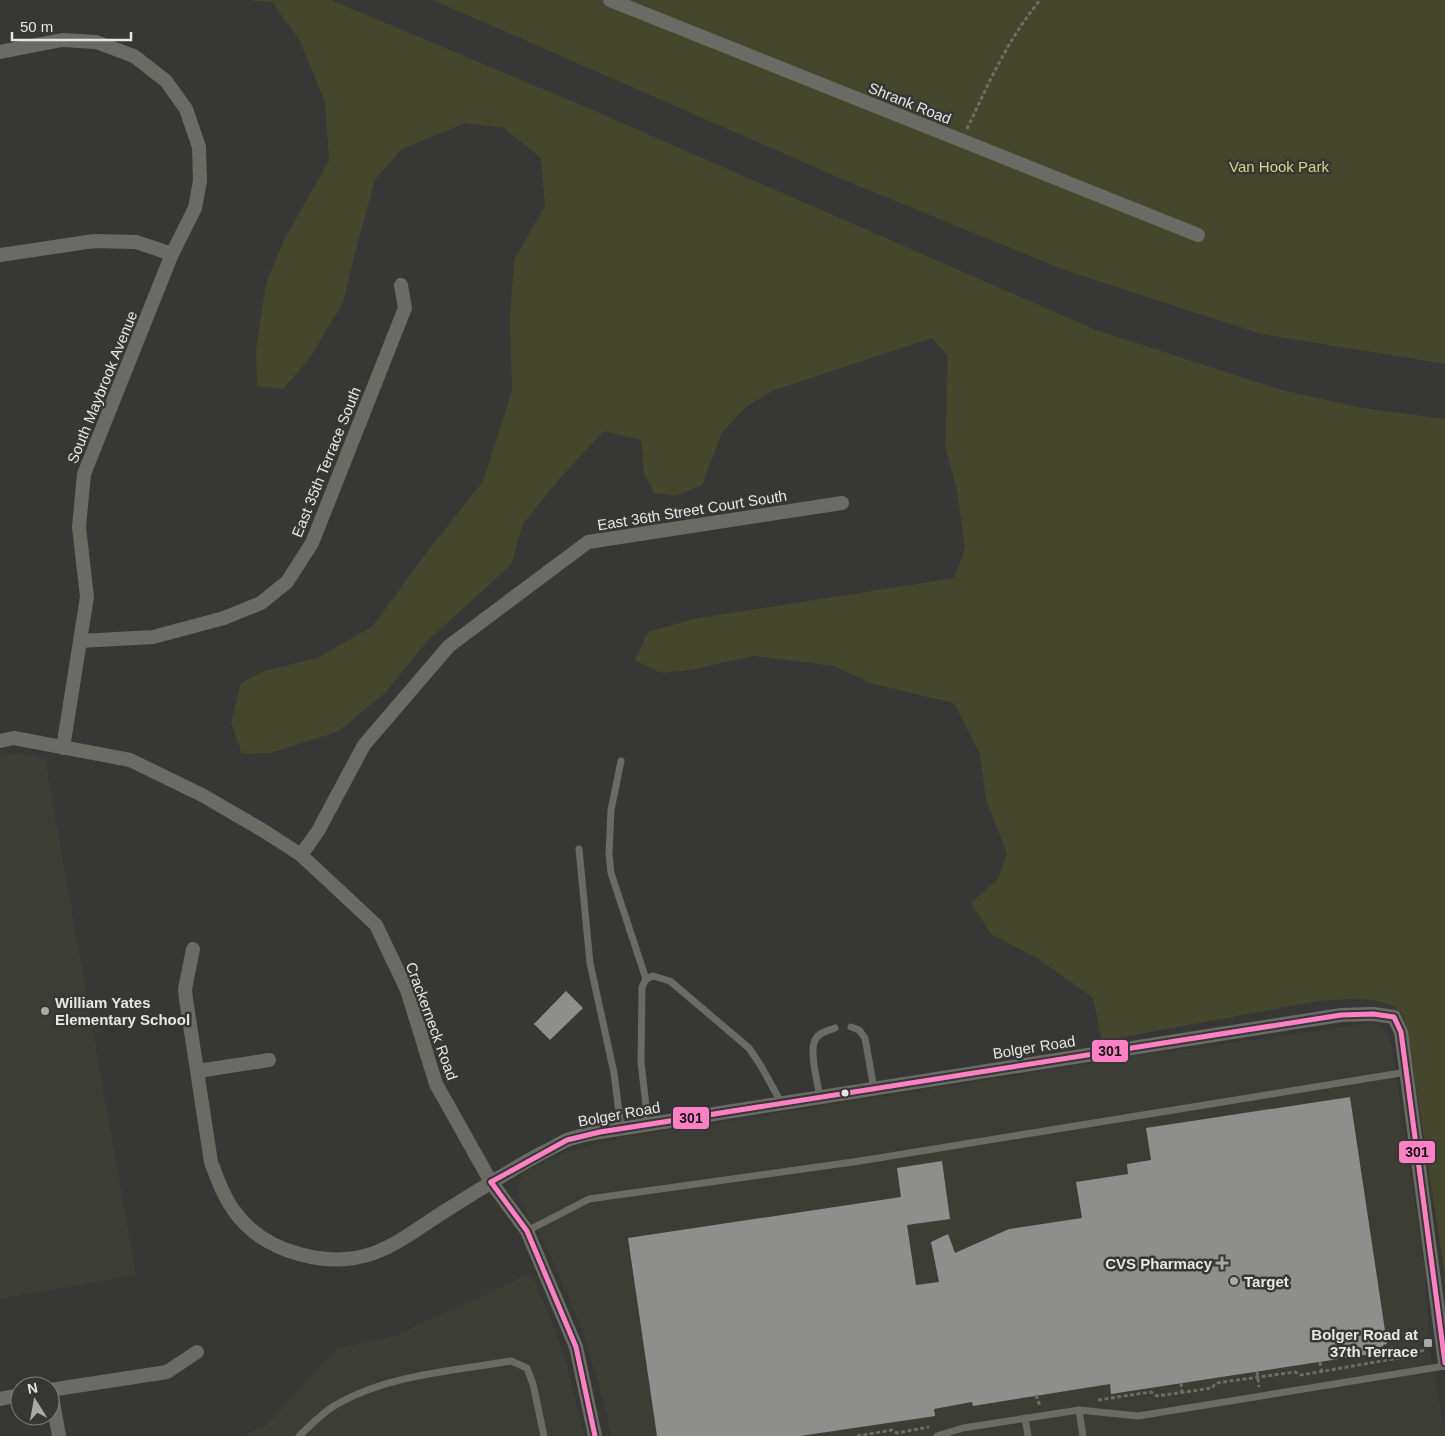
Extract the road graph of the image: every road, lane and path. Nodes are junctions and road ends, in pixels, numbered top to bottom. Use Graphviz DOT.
graph roads {
  1 [pos="610,0"];
  2 [pos="1040,0"];
  3 [pos="0,52"];
  4 [pos="962,141"];
  5 [pos="1198,236"];
  6 [pos="172,254"];
  7 [pos="0,255"];
  8 [pos="401,285"];
  9 [pos="842,503"];
  10 [pos="80,641"];
  11 [pos="0,741"];
  12 [pos="63,748"];
  13 [pos="621,761"];
  14 [pos="579,848"];
  15 [pos="301,855"];
  16 [pos="193,949"];
  17 [pos="646,979"];
  18 [pos="851,1027"];
  19 [pos="835,1028"];
  20 [pos="269,1060"];
  21 [pos="198,1071"];
  22 [pos="1407,1072"];
  23 [pos="874,1089"];
  24 [pos="820,1098"];
  25 [pos="782,1104"];
  26 [pos="648,1124"];
  27 [pos="621,1128"];
  28 [pos="491,1182"];
  29 [pos="527,1230"];
  30 [pos="1426,1350"];
  31 [pos="197,1352"];
  32 [pos="1320,1362"];
  33 [pos="1445,1364"];
  34 [pos="1322,1371"];
  35 [pos="1257,1372"];
  36 [pos="1258,1377"];
  37 [pos="1323,1378"];
  38 [pos="1181,1383"];
  39 [pos="1259,1387"];
  40 [pos="60,1389"];
  41 [pos="1182,1392"];
  42 [pos="1036,1396"];
  43 [pos="1183,1399"];
  44 [pos="1090,1400"];
  45 [pos="1049,1405"];
  46 [pos="1041,1407"];
  47 [pos="1031,1408"];
  48 [pos="1079,1410"];
  49 [pos="1025,1418"];
  50 [pos="932,1426"];
  51 [pos="298,1436"];
  52 [pos="544,1436"];
  53 [pos="595,1436"];
  54 [pos="856,1436"];
  55 [pos="937,1436"];
  56 [pos="1028,1436"];
  57 [pos="1082,1436"];
  1 -- 4 [label="street, Shrank Road"];
  2 -- 4 [label="path"];
  3 -- 6 [label="street, South Maybrook Avenue"];
  4 -- 5 [label="street, Shrank Road"];
  6 -- 7 [label="street"];
  6 -- 10 [label="street, South Maybrook Avenue"];
  8 -- 10 [label="street, East 35th Terrace South"];
  9 -- 15 [label="street, East 36th Street Court South"];
  10 -- 12 [label="street, South Maybrook Avenue"];
  11 -- 12 [label="street, Crackerneck Road"];
  12 -- 15 [label="street, Crackerneck Road"];
  13 -- 17 [label="lane"];
  14 -- 27 [label="lane"];
  15 -- 28 [label="street, Crackerneck Road"];
  16 -- 21 [label="street, Bolger Road"];
  17 -- 25 [label="lane"];
  17 -- 26 [label="lane"];
  18 -- 23 [label="lane"];
  19 -- 24 [label="lane"];
  20 -- 21 [label="street"];
  21 -- 28 [label="street, Bolger Road"];
  22 -- 23 [label="street, Bolger Road"];
  22 -- 29 [label="lane"];
  22 -- 33 [label="street, Bolger Road"];
  23 -- 24 [label="street, Bolger Road"];
  24 -- 25 [label="street, Bolger Road"];
  25 -- 26 [label="street, Bolger Road"];
  26 -- 27 [label="street, Bolger Road"];
  27 -- 28 [label="street, Bolger Road"];
  28 -- 29 [label="street, Crackerneck Road"];
  29 -- 53 [label="street, Crackerneck Road"];
  30 -- 34 [label="path"];
  31 -- 40 [label="street"];
  32 -- 34 [label="path"];
  33 -- 48 [label="lane"];
  34 -- 36 [label="path"];
  34 -- 37 [label="path"];
  35 -- 36 [label="path"];
  36 -- 39 [label="path"];
  36 -- 41 [label="path"];
  38 -- 41 [label="path"];
  41 -- 43 [label="path"];
  41 -- 44 [label="path"];
  42 -- 46 [label="path"];
  45 -- 46 [label="path"];
  46 -- 47 [label="path"];
  48 -- 49 [label="lane"];
  48 -- 57 [label="lane"];
  49 -- 55 [label="lane"];
  49 -- 56 [label="lane"];
  50 -- 54 [label="path"];
  51 -- 52 [label="lane"];
}
